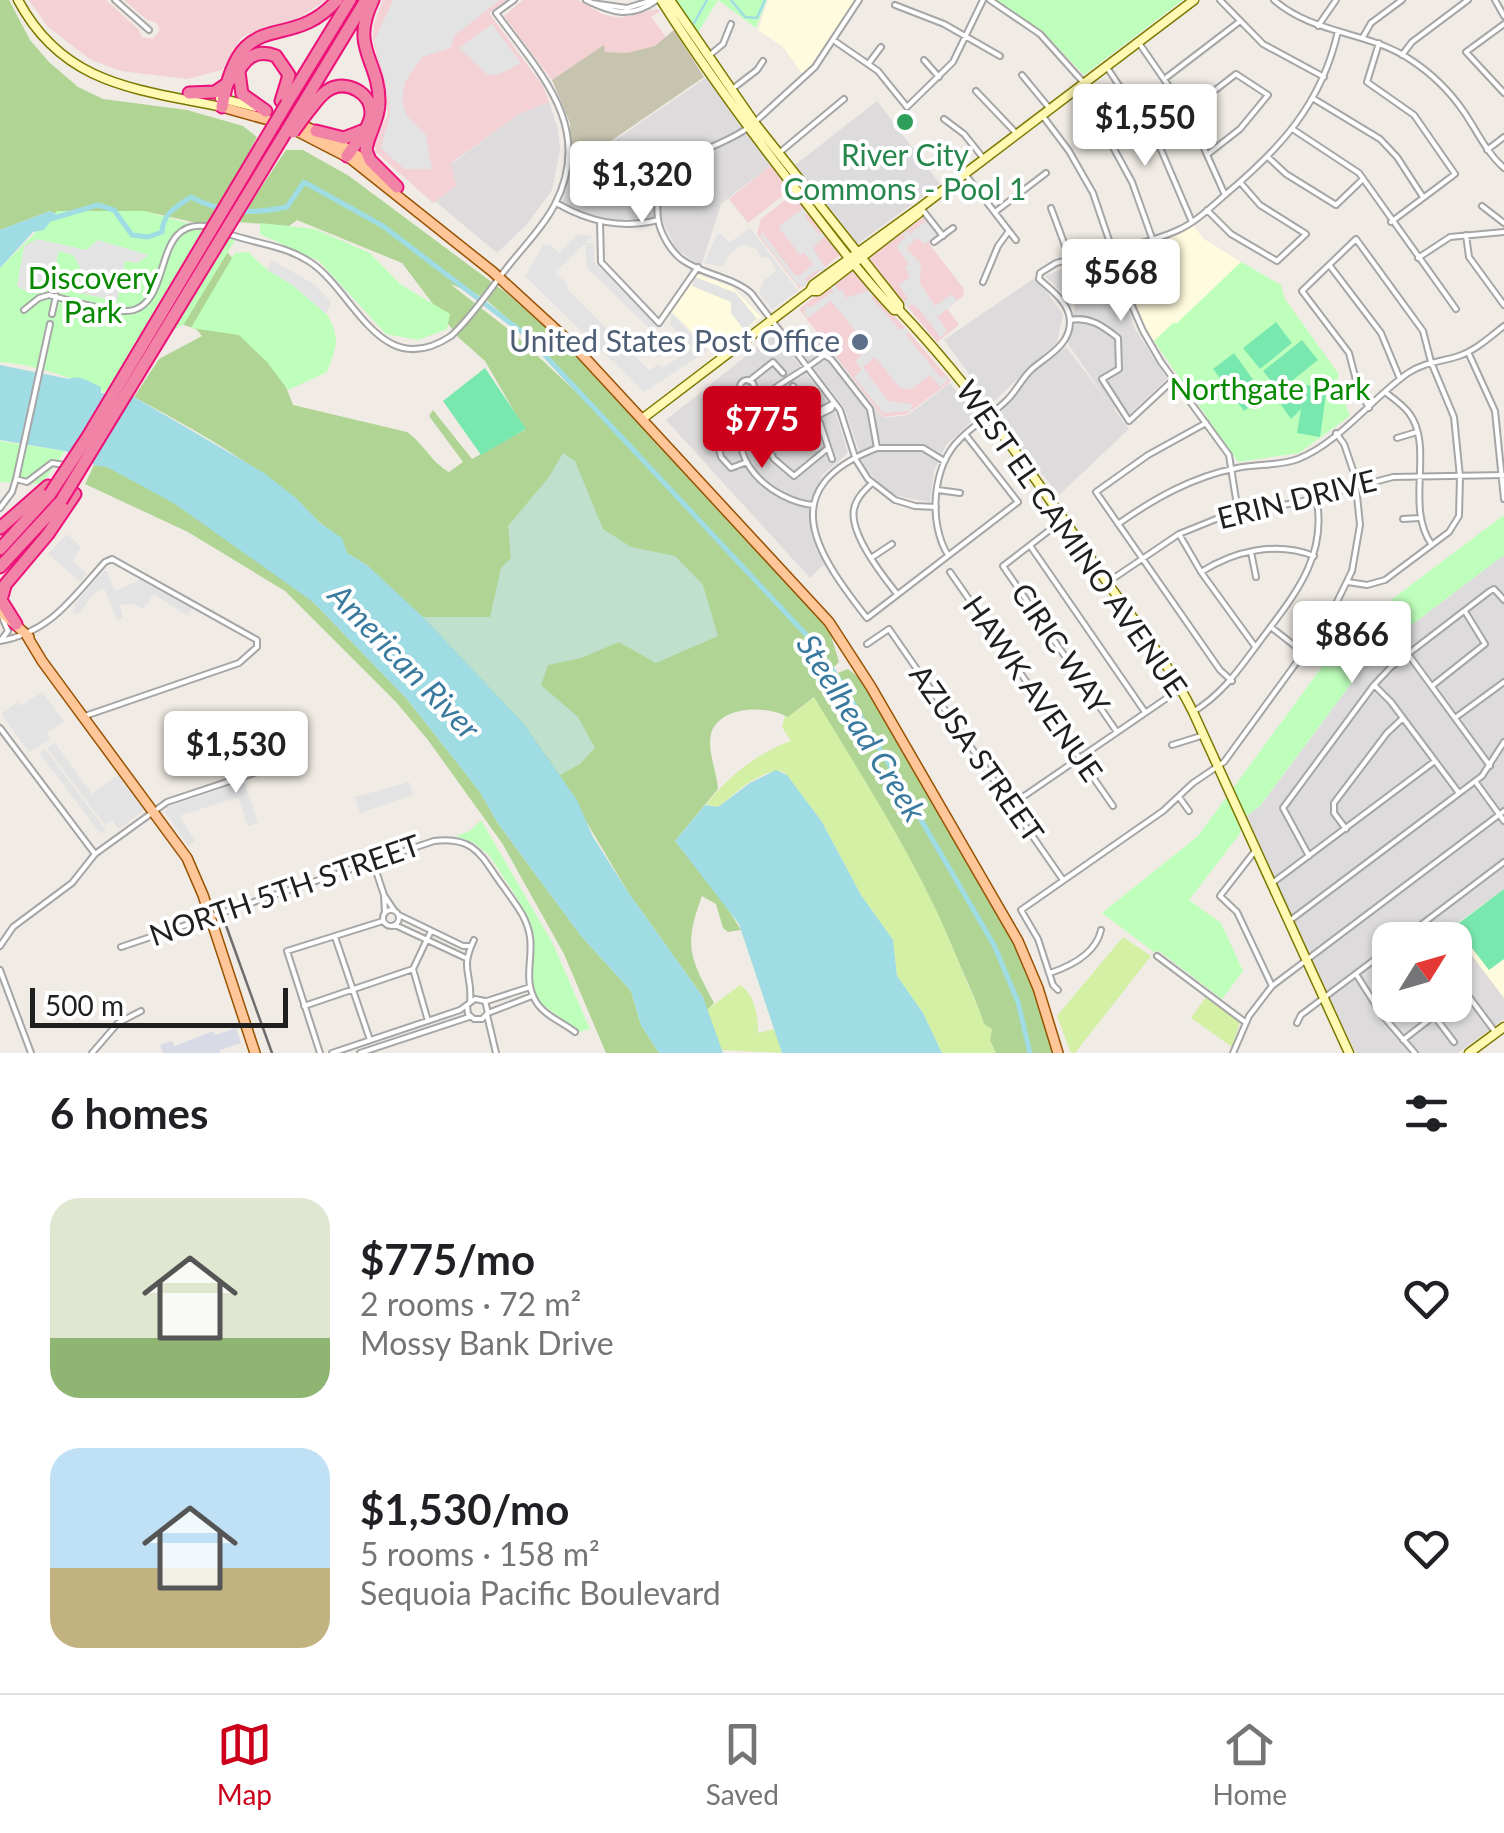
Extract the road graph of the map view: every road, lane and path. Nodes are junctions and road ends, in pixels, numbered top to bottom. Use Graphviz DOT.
graph roads {
  1 [pos="18,0"];
  2 [pos="115,0"];
  3 [pos="337,0"];
  4 [pos="350,0"];
  5 [pos="366,0"];
  6 [pos="373,0"];
  7 [pos="514,0"];
  8 [pos="657,0"];
  9 [pos="670,0"];
  10 [pos="859,0"];
  11 [pos="982,0"];
  12 [pos="990,0"];
  13 [pos="1194,0"];
  14 [pos="1220,0"];
  15 [pos="1274,0"];
  16 [pos="1336,0"];
  17 [pos="1402,0"];
  18 [pos="1468,0"];
  19 [pos="1495,0"];
  20 [pos="589,1"];
  21 [pos="895,6"];
  22 [pos="1504,16"];
  23 [pos="1239,22"];
  24 [pos="731,24"];
  25 [pos="1504,24"];
  26 [pos="1318,26"];
  27 [pos="148,30"];
  28 [pos="1338,31"];
  29 [pos="966,35"];
  30 [pos="1363,38"];
  31 [pos="834,41"];
  32 [pos="1138,42"];
  33 [pos="1380,44"];
  34 [pos="881,47"];
  35 [pos="1402,55"];
  36 [pos="707,56"];
  37 [pos="1000,56"];
  38 [pos="924,60"];
  39 [pos="763,61"];
  40 [pos="869,64"];
  41 [pos="1106,66"];
  42 [pos="240,68"];
  43 [pos="1022,75"];
  44 [pos="939,76"];
  45 [pos="1324,77"];
  46 [pos="1166,78"];
  47 [pos="228,83"];
  48 [pos="1084,83"];
  49 [pos="136,89"];
  50 [pos="731,90"];
  51 [pos="976,90"];
  52 [pos="189,93"];
  53 [pos="1504,93"];
  54 [pos="844,99"];
  55 [pos="1314,99"];
  56 [pos="1133,102"];
  57 [pos="226,104"];
  58 [pos="294,106"];
  59 [pos="1050,109"];
  60 [pos="266,111"];
  61 [pos="1187,112"];
  62 [pos="1042,116"];
  63 [pos="944,119"];
  64 [pos="751,125"];
  65 [pos="1294,130"];
  66 [pos="316,131"];
  67 [pos="367,131"];
  68 [pos="1017,134"];
  69 [pos="1504,137"];
  70 [pos="1487,150"];
  71 [pos="779,153"];
  72 [pos="1208,154"];
  73 [pos="351,155"];
  74 [pos="1269,158"];
  75 [pos="984,159"];
  76 [pos="1504,168"];
  77 [pos="1046,173"];
  78 [pos="965,174"];
  79 [pos="1364,179"];
  80 [pos="1240,182"];
  81 [pos="398,187"];
  82 [pos="1225,195"];
  83 [pos="1423,198"];
  84 [pos="556,203"];
  85 [pos="1482,206"];
  86 [pos="918,208"];
  87 [pos="1051,208"];
  88 [pos="1206,210"];
  89 [pos="995,212"];
  90 [pos="658,220"];
  91 [pos="600,222"];
  92 [pos="1192,222"];
  93 [pos="1391,222"];
  94 [pos="1504,223"];
  95 [pos="953,228"];
  96 [pos="1010,231"];
  97 [pos="1504,232"];
  98 [pos="445,233"];
  99 [pos="1466,235"];
  100 [pos="943,236"];
  101 [pos="1152,238"];
  102 [pos="1016,240"];
  103 [pos="934,242"];
  104 [pos="1113,248"];
  105 [pos="855,258"];
  106 [pos="1418,258"];
  107 [pos="1070,259"];
  108 [pos="1329,265"];
  109 [pos="698,268"];
  110 [pos="498,278"];
  111 [pos="982,282"];
  112 [pos="56,296"];
  113 [pos="1504,304"];
  114 [pos="1456,309"];
  115 [pos="24,310"];
  116 [pos="52,314"];
  117 [pos="770,320"];
  118 [pos="1070,320"];
  119 [pos="50,324"];
  120 [pos="1501,328"];
  121 [pos="1504,338"];
  122 [pos="1468,352"];
  123 [pos="1431,362"];
  124 [pos="808,368"];
  125 [pos="783,373"];
  126 [pos="1400,379"];
  127 [pos="1174,380"];
  128 [pos="749,381"];
  129 [pos="793,386"];
  130 [pos="740,388"];
  131 [pos="752,392"];
  132 [pos="1385,392"];
  133 [pos="760,402"];
  134 [pos="834,403"];
  135 [pos="1369,408"];
  136 [pos="116,413"];
  137 [pos="987,416"];
  138 [pos="815,417"];
  139 [pos="642,418"];
  140 [pos="1206,423"];
  141 [pos="742,431"];
  142 [pos="1416,432"];
  143 [pos="1336,433"];
  144 [pos="965,434"];
  145 [pos="1162,434"];
  146 [pos="1397,438"];
  147 [pos="763,439"];
  148 [pos="1167,446"];
  149 [pos="828,448"];
  150 [pos="877,448"];
  151 [pos="855,457"];
  152 [pos="832,459"];
  153 [pos="945,461"];
  154 [pos="747,462"];
  155 [pos="1233,468"];
  156 [pos="89,473"];
  157 [pos="1502,475"];
  158 [pos="1420,476"];
  159 [pos="1460,476"];
  160 [pos="21,481"];
  161 [pos="872,483"];
  162 [pos="1357,485"];
  163 [pos="938,490"];
  164 [pos="53,493"];
  165 [pos="960,494"];
  166 [pos="1316,497"];
  167 [pos="1504,499"];
  168 [pos="814,506"];
  169 [pos="937,507"];
  170 [pos="0,508"];
  171 [pos="1238,512"];
  172 [pos="1419,518"];
  173 [pos="1064,519"];
  174 [pos="1404,519"];
  175 [pos="1118,524"];
  176 [pos="0,528"];
  177 [pos="1179,534"];
  178 [pos="892,544"];
  179 [pos="1432,545"];
  180 [pos="1030,546"];
  181 [pos="0,549"];
  182 [pos="1251,552"];
  183 [pos="948,555"];
  184 [pos="1314,556"];
  185 [pos="871,558"];
  186 [pos="1142,558"];
  187 [pos="0,567"];
  188 [pos="950,572"];
  189 [pos="1200,572"];
  190 [pos="1256,576"];
  191 [pos="1108,582"];
  192 [pos="1348,582"];
  193 [pos="3,588"];
  194 [pos="897,594"];
  195 [pos="1504,600"];
  196 [pos="1464,611"];
  197 [pos="0,612"];
  198 [pos="16,624"];
  199 [pos="1270,627"];
  200 [pos="27,636"];
  201 [pos="0,640"];
  202 [pos="867,644"];
  203 [pos="1256,646"];
  204 [pos="1304,653"];
  205 [pos="1408,654"];
  206 [pos="1232,681"];
  207 [pos="1504,682"];
  208 [pos="1374,685"];
  209 [pos="1432,686"];
  210 [pos="1181,688"];
  211 [pos="1145,712"];
  212 [pos="1193,712"];
  213 [pos="84,716"];
  214 [pos="1403,718"];
  215 [pos="1456,718"];
  216 [pos="0,728"];
  217 [pos="1116,732"];
  218 [pos="1203,734"];
  219 [pos="1504,742"];
  220 [pos="1172,745"];
  221 [pos="1080,757"];
  222 [pos="290,761"];
  223 [pos="1435,761"];
  224 [pos="1217,766"];
  225 [pos="1490,766"];
  226 [pos="1476,781"];
  227 [pos="1459,793"];
  228 [pos="1178,797"];
  229 [pos="1011,805"];
  230 [pos="1113,806"];
  231 [pos="155,810"];
  232 [pos="1189,812"];
  233 [pos="1502,813"];
  234 [pos="1504,821"];
  235 [pos="1346,828"];
  236 [pos="1255,851"];
  237 [pos="95,854"];
  238 [pos="1309,856"];
  239 [pos="373,861"];
  240 [pos="1504,862"];
  241 [pos="1063,880"];
  242 [pos="1271,884"];
  243 [pos="505,890"];
  244 [pos="499,894"];
  245 [pos="384,895"];
  246 [pos="394,910"];
  247 [pos="384,913"];
  248 [pos="399,915"];
  249 [pos="210,916"];
  250 [pos="384,920"];
  251 [pos="1288,922"];
  252 [pos="1425,922"];
  253 [pos="395,926"];
  254 [pos="430,930"];
  255 [pos="1101,930"];
  256 [pos="335,937"];
  257 [pos="426,940"];
  258 [pos="474,940"];
  259 [pos="0,945"];
  260 [pos="121,946"];
  261 [pos="471,946"];
  262 [pos="1157,956"];
  263 [pos="466,958"];
  264 [pos="1306,960"];
  265 [pos="1372,962"];
  266 [pos="413,969"];
  267 [pos="0,970"];
  268 [pos="1049,973"];
  269 [pos="1356,974"];
  270 [pos="1272,986"];
  271 [pos="471,987"];
  272 [pos="530,987"];
  273 [pos="353,988"];
  274 [pos="1058,990"];
  275 [pos="532,996"];
  276 [pos="1324,998"];
  277 [pos="1472,998"];
  278 [pos="483,1000"];
  279 [pos="469,1004"];
  280 [pos="304,1006"];
  281 [pos="141,1011"];
  282 [pos="487,1014"];
  283 [pos="474,1019"];
  284 [pos="428,1020"];
  285 [pos="1245,1022"];
  286 [pos="1426,1022"];
  287 [pos="1439,1022"];
  288 [pos="1297,1023"];
  289 [pos="488,1030"];
  290 [pos="1500,1030"];
  291 [pos="574,1032"];
  292 [pos="370,1040"];
  293 [pos="1403,1040"];
  294 [pos="1454,1042"];
  295 [pos="32,1053"];
  296 [pos="92,1053"];
  297 [pos="255,1053"];
  298 [pos="320,1053"];
  299 [pos="332,1053"];
  300 [pos="360,1053"];
  301 [pos="496,1053"];
  302 [pos="1060,1053"];
  303 [pos="1233,1053"];
  304 [pos="1350,1053"];
  305 [pos="1414,1053"];
  306 [pos="1469,1053"];
  1 -- 49 [label="main road"];
  2 -- 27 [label="street"];
  3 -- 47 [label="highway"];
  4 -- 58 [label="highway"];
  5 -- 58 [label="highway"];
  6 -- 67 [label="highway"];
  7 -- 84 [label="street"];
  8 -- 20 [label="street"];
  8 -- 64 [label="main road, WEST EL CAMINO AVENUE"];
  9 -- 36 [label="main road, WEST EL CAMINO AVENUE"];
  10 -- 31 [label="street"];
  11 -- 29 [label="street"];
  12 -- 48 [label="street"];
  13 -- 32 [label="main road"];
  14 -- 23 [label="street"];
  15 -- 26 [label="street"];
  16 -- 26 [label="street"];
  17 -- 30 [label="street"];
  18 -- 35 [label="street"];
  19 -- 22 [label="street"];
  21 -- 29 [label="street"];
  23 -- 45 [label="street"];
  23 -- 46 [label="street"];
  24 -- 36 [label="street"];
  25 -- 53 [label="street"];
  26 -- 28 [label="street"];
  28 -- 30 [label="street"];
  28 -- 45 [label="street"];
  29 -- 37 [label="street"];
  29 -- 44 [label="street"];
  30 -- 33 [label="street"];
  31 -- 40 [label="street"];
  31 -- 64 [label="street"];
  32 -- 41 [label="main road"];
  32 -- 46 [label="street"];
  33 -- 35 [label="street"];
  33 -- 83 [label="street"];
  34 -- 40 [label="street"];
  35 -- 70 [label="street"];
  36 -- 50 [label="main road, WEST EL CAMINO AVENUE"];
  38 -- 44 [label="street"];
  39 -- 50 [label="street"];
  40 -- 44 [label="street"];
  41 -- 48 [label="main road"];
  41 -- 56 [label="street"];
  42 -- 57 [label="highway"];
  42 -- 58 [label="highway"];
  42 -- 60 [label="highway"];
  43 -- 59 [label="street"];
  45 -- 55 [label="street"];
  46 -- 61 [label="street"];
  47 -- 52 [label="highway"];
  47 -- 57 [label="highway"];
  48 -- 59 [label="main road"];
  49 -- 52 [label="main road"];
  49 -- 57 [label="main road"];
  50 -- 64 [label="main road, WEST EL CAMINO AVENUE"];
  51 -- 68 [label="street"];
  52 -- 57 [label="main road"];
  54 -- 71 [label="street"];
  55 -- 65 [label="street"];
  55 -- 83 [label="street"];
  56 -- 92 [label="street"];
  56 -- 101 [label="street"];
  57 -- 60 [label="main road"];
  57 -- 73 [label="main road"];
  58 -- 67 [label="highway"];
  58 -- 136 [label="highway, bridge"];
  58 -- 164 [label="highway, bridge"];
  59 -- 62 [label="main road"];
  60 -- 66 [label="main road"];
  61 -- 72 [label="street"];
  61 -- 72 [label="street"];
  62 -- 68 [label="main road"];
  62 -- 104 [label="street"];
  63 -- 75 [label="street"];
  64 -- 71 [label="main road, WEST EL CAMINO AVENUE"];
  64 -- 90 [label="street"];
  64 -- 105 [label="main road, WEST EL CAMINO AVENUE"];
  65 -- 74 [label="street"];
  65 -- 79 [label="street"];
  66 -- 67 [label="highway"];
  66 -- 73 [label="main road"];
  67 -- 73 [label="highway"];
  67 -- 81 [label="highway"];
  68 -- 75 [label="main road"];
  69 -- 70 [label="street"];
  70 -- 76 [label="street"];
  71 -- 105 [label="main road, WEST EL CAMINO AVENUE"];
  72 -- 82 [label="street"];
  73 -- 81 [label="main road"];
  73 -- 98 [label="main road"];
  74 -- 79 [label="street"];
  74 -- 80 [label="street"];
  75 -- 78 [label="main road"];
  77 -- 89 [label="street"];
  78 -- 86 [label="main road"];
  78 -- 89 [label="street"];
  79 -- 93 [label="street"];
  80 -- 82 [label="street"];
  80 -- 88 [label="street"];
  81 -- 98 [label="main road"];
  82 -- 88 [label="street"];
  83 -- 93 [label="street"];
  84 -- 91 [label="street"];
  84 -- 110 [label="street"];
  85 -- 94 [label="street"];
  86 -- 100 [label="street"];
  86 -- 105 [label="main road"];
  86 -- 105 [label="main road"];
  87 -- 107 [label="street"];
  88 -- 92 [label="street"];
  89 -- 96 [label="street"];
  90 -- 91 [label="street"];
  90 -- 109 [label="street"];
  91 -- 109 [label="street"];
  92 -- 101 [label="street"];
  93 -- 106 [label="street"];
  95 -- 100 [label="street"];
  96 -- 102 [label="street"];
  96 -- 111 [label="street"];
  97 -- 99 [label="street"];
  98 -- 110 [label="main road"];
  99 -- 106 [label="street"];
  99 -- 113 [label="street"];
  100 -- 103 [label="street"];
  101 -- 104 [label="street"];
  104 -- 107 [label="street"];
  104 -- 127 [label="street"];
  105 -- 117 [label="main road"];
  105 -- 137 [label="main road, WEST EL CAMINO AVENUE"];
  106 -- 114 [label="street"];
  107 -- 118 [label="street"];
  108 -- 123 [label="street"];
  108 -- 126 [label="street"];
  108 -- 135 [label="street"];
  109 -- 117 [label="street"];
  110 -- 112 [label="street"];
  110 -- 139 [label="main road"];
  112 -- 115 [label="street"];
  112 -- 116 [label="street"];
  117 -- 124 [label="street"];
  117 -- 139 [label="main road"];
  118 -- 127 [label="street"];
  118 -- 137 [label="street"];
  119 -- 160 [label="street"];
  120 -- 121 [label="street"];
  120 -- 122 [label="street"];
  122 -- 123 [label="street"];
  122 -- 157 [label="street"];
  123 -- 126 [label="street"];
  123 -- 159 [label="street"];
  124 -- 133 [label="street"];
  124 -- 134 [label="street"];
  124 -- 150 [label="street"];
  125 -- 128 [label="street"];
  126 -- 132 [label="street"];
  127 -- 140 [label="street"];
  128 -- 130 [label="street"];
  128 -- 131 [label="street"];
  129 -- 138 [label="street"];
  130 -- 131 [label="street"];
  130 -- 154 [label="street"];
  131 -- 133 [label="street"];
  132 -- 135 [label="street"];
  132 -- 142 [label="street"];
  133 -- 141 [label="street"];
  134 -- 138 [label="street"];
  134 -- 151 [label="street"];
  135 -- 143 [label="street"];
  136 -- 164 [label="highway, bridge"];
  136 -- 193 [label="highway, bridge"];
  137 -- 144 [label="street"];
  137 -- 173 [label="main road, WEST EL CAMINO AVENUE"];
  138 -- 149 [label="street"];
  139 -- 302 [label="main road"];
  140 -- 148 [label="street"];
  140 -- 155 [label="street"];
  141 -- 147 [label="street"];
  141 -- 147 [label="street"];
  141 -- 154 [label="street"];
  142 -- 146 [label="street"];
  142 -- 158 [label="street"];
  143 -- 155 [label="street"];
  143 -- 162 [label="street"];
  144 -- 153 [label="street"];
  144 -- 183 [label="street"];
  145 -- 148 [label="street"];
  147 -- 149 [label="street"];
  148 -- 175 [label="street"];
  149 -- 152 [label="street"];
  150 -- 151 [label="street"];
  150 -- 153 [label="street"];
  151 -- 161 [label="street"];
  151 -- 168 [label="street"];
  153 -- 163 [label="street"];
  154 -- 168 [label="street"];
  155 -- 171 [label="street"];
  155 -- 175 [label="street"];
  156 -- 160 [label="street"];
  157 -- 159 [label="street, ERIN DRIVE"];
  157 -- 167 [label="street"];
  158 -- 159 [label="street, ERIN DRIVE"];
  158 -- 162 [label="street, ERIN DRIVE"];
  158 -- 172 [label="street"];
  159 -- 179 [label="street"];
  160 -- 170 [label="street"];
  161 -- 169 [label="street"];
  161 -- 185 [label="street"];
  162 -- 166 [label="street, ERIN DRIVE"];
  162 -- 192 [label="street"];
  163 -- 165 [label="street"];
  163 -- 169 [label="street"];
  164 -- 176 [label="highway"];
  164 -- 181 [label="highway"];
  164 -- 187 [label="highway"];
  166 -- 171 [label="street, ERIN DRIVE"];
  166 -- 184 [label="street"];
  168 -- 194 [label="street"];
  169 -- 183 [label="street"];
  171 -- 177 [label="street, ERIN DRIVE"];
  172 -- 174 [label="street"];
  172 -- 179 [label="street"];
  173 -- 180 [label="street"];
  173 -- 191 [label="main road, WEST EL CAMINO AVENUE"];
  175 -- 186 [label="street"];
  177 -- 186 [label="street, ERIN DRIVE"];
  177 -- 189 [label="street"];
  178 -- 185 [label="street"];
  179 -- 192 [label="street"];
  180 -- 211 [label="street"];
  180 -- 217 [label="street, CIRIC WAY"];
  182 -- 184 [label="street"];
  182 -- 189 [label="street"];
  182 -- 190 [label="street"];
  183 -- 194 [label="street"];
  184 -- 199 [label="street"];
  185 -- 194 [label="street"];
  186 -- 191 [label="street, ERIN DRIVE"];
  186 -- 206 [label="street"];
  188 -- 221 [label="street, HAWK AVENUE"];
  189 -- 203 [label="street"];
  191 -- 210 [label="main road, WEST EL CAMINO AVENUE"];
  192 -- 204 [label="street"];
  193 -- 198 [label="highway"];
  195 -- 196 [label="street"];
  196 -- 205 [label="street"];
  196 -- 209 [label="street"];
  197 -- 198 [label="main road"];
  197 -- 201 [label="street"];
  198 -- 200 [label="main road"];
  199 -- 203 [label="street"];
  199 -- 204 [label="street"];
  200 -- 201 [label="street"];
  200 -- 213 [label="main road"];
  200 -- 213 [label="street"];
  202 -- 229 [label="street, AZUSA STREET"];
  203 -- 206 [label="street"];
  204 -- 224 [label="street"];
  205 -- 208 [label="street"];
  205 -- 209 [label="street"];
  206 -- 212 [label="street"];
  207 -- 215 [label="street"];
  208 -- 214 [label="street"];
  208 -- 238 [label="street"];
  209 -- 215 [label="street"];
  210 -- 211 [label="street"];
  210 -- 212 [label="main road, WEST EL CAMINO AVENUE"];
  211 -- 217 [label="street"];
  212 -- 218 [label="main road, WEST EL CAMINO AVENUE"];
  213 -- 231 [label="main road"];
  214 -- 223 [label="street"];
  214 -- 235 [label="street"];
  215 -- 225 [label="street"];
  216 -- 237 [label="street"];
  217 -- 221 [label="street"];
  218 -- 220 [label="street"];
  218 -- 224 [label="main road, WEST EL CAMINO AVENUE"];
  219 -- 225 [label="street"];
  221 -- 229 [label="street"];
  221 -- 230 [label="street, HAWK AVENUE"];
  222 -- 231 [label="street"];
  223 -- 227 [label="street"];
  223 -- 235 [label="street"];
  224 -- 228 [label="street"];
  224 -- 236 [label="main road, WEST EL CAMINO AVENUE"];
  225 -- 226 [label="street"];
  226 -- 227 [label="street"];
  226 -- 233 [label="street"];
  227 -- 251 [label="street"];
  228 -- 232 [label="street"];
  228 -- 241 [label="street"];
  229 -- 241 [label="street, AZUSA STREET"];
  231 -- 237 [label="street"];
  231 -- 249 [label="main road"];
  233 -- 234 [label="street"];
  233 -- 264 [label="street"];
  235 -- 238 [label="street"];
  236 -- 242 [label="main road, WEST EL CAMINO AVENUE"];
  236 -- 270 [label="street"];
  237 -- 259 [label="street"];
  238 -- 242 [label="street"];
  239 -- 243 [label="street, NORTH 5TH STREET"];
  239 -- 245 [label="street"];
  239 -- 249 [label="street, NORTH 5TH STREET"];
  240 -- 252 [label="street"];
  241 -- 268 [label="street"];
  242 -- 251 [label="main road, WEST EL CAMINO AVENUE"];
  243 -- 244 [label="street"];
  243 -- 272 [label="street"];
  245 -- 246 [label="street"];
  245 -- 247 [label="street"];
  246 -- 247 [label="street"];
  246 -- 248 [label="street"];
  247 -- 250 [label="street"];
  248 -- 253 [label="street"];
  248 -- 254 [label="street"];
  249 -- 260 [label="street, NORTH 5TH STREET"];
  249 -- 297 [label="main road"];
  250 -- 253 [label="street"];
  250 -- 256 [label="street"];
  251 -- 264 [label="main road, WEST EL CAMINO AVENUE"];
  253 -- 257 [label="street"];
  254 -- 257 [label="street"];
  254 -- 261 [label="street"];
  255 -- 268 [label="street"];
  256 -- 273 [label="street"];
  256 -- 280 [label="street"];
  257 -- 263 [label="street"];
  257 -- 266 [label="street"];
  258 -- 261 [label="street"];
  261 -- 263 [label="street"];
  262 -- 285 [label="street"];
  263 -- 271 [label="street"];
  264 -- 270 [label="street"];
  264 -- 276 [label="main road, WEST EL CAMINO AVENUE"];
  265 -- 269 [label="street"];
  266 -- 273 [label="street"];
  266 -- 284 [label="street"];
  267 -- 295 [label="street"];
  268 -- 274 [label="street"];
  269 -- 276 [label="street"];
  269 -- 293 [label="street"];
  270 -- 285 [label="street"];
  271 -- 278 [label="street"];
  271 -- 279 [label="street"];
  272 -- 275 [label="street"];
  272 -- 278 [label="street"];
  273 -- 280 [label="street"];
  273 -- 292 [label="street"];
  275 -- 282 [label="street"];
  275 -- 291 [label="street"];
  276 -- 288 [label="street"];
  276 -- 304 [label="main road, WEST EL CAMINO AVENUE"];
  277 -- 290 [label="street"];
  278 -- 279 [label="street"];
  278 -- 282 [label="street"];
  279 -- 283 [label="street"];
  279 -- 284 [label="street"];
  280 -- 298 [label="street"];
  281 -- 296 [label="street"];
  282 -- 283 [label="street"];
  282 -- 289 [label="street"];
  283 -- 289 [label="street"];
  283 -- 300 [label="street"];
  284 -- 292 [label="street"];
  285 -- 303 [label="street"];
  286 -- 293 [label="street"];
  287 -- 294 [label="street"];
  289 -- 301 [label="street"];
  290 -- 306 [label="main road"];
  292 -- 299 [label="street"];
  293 -- 305 [label="street"];
}
